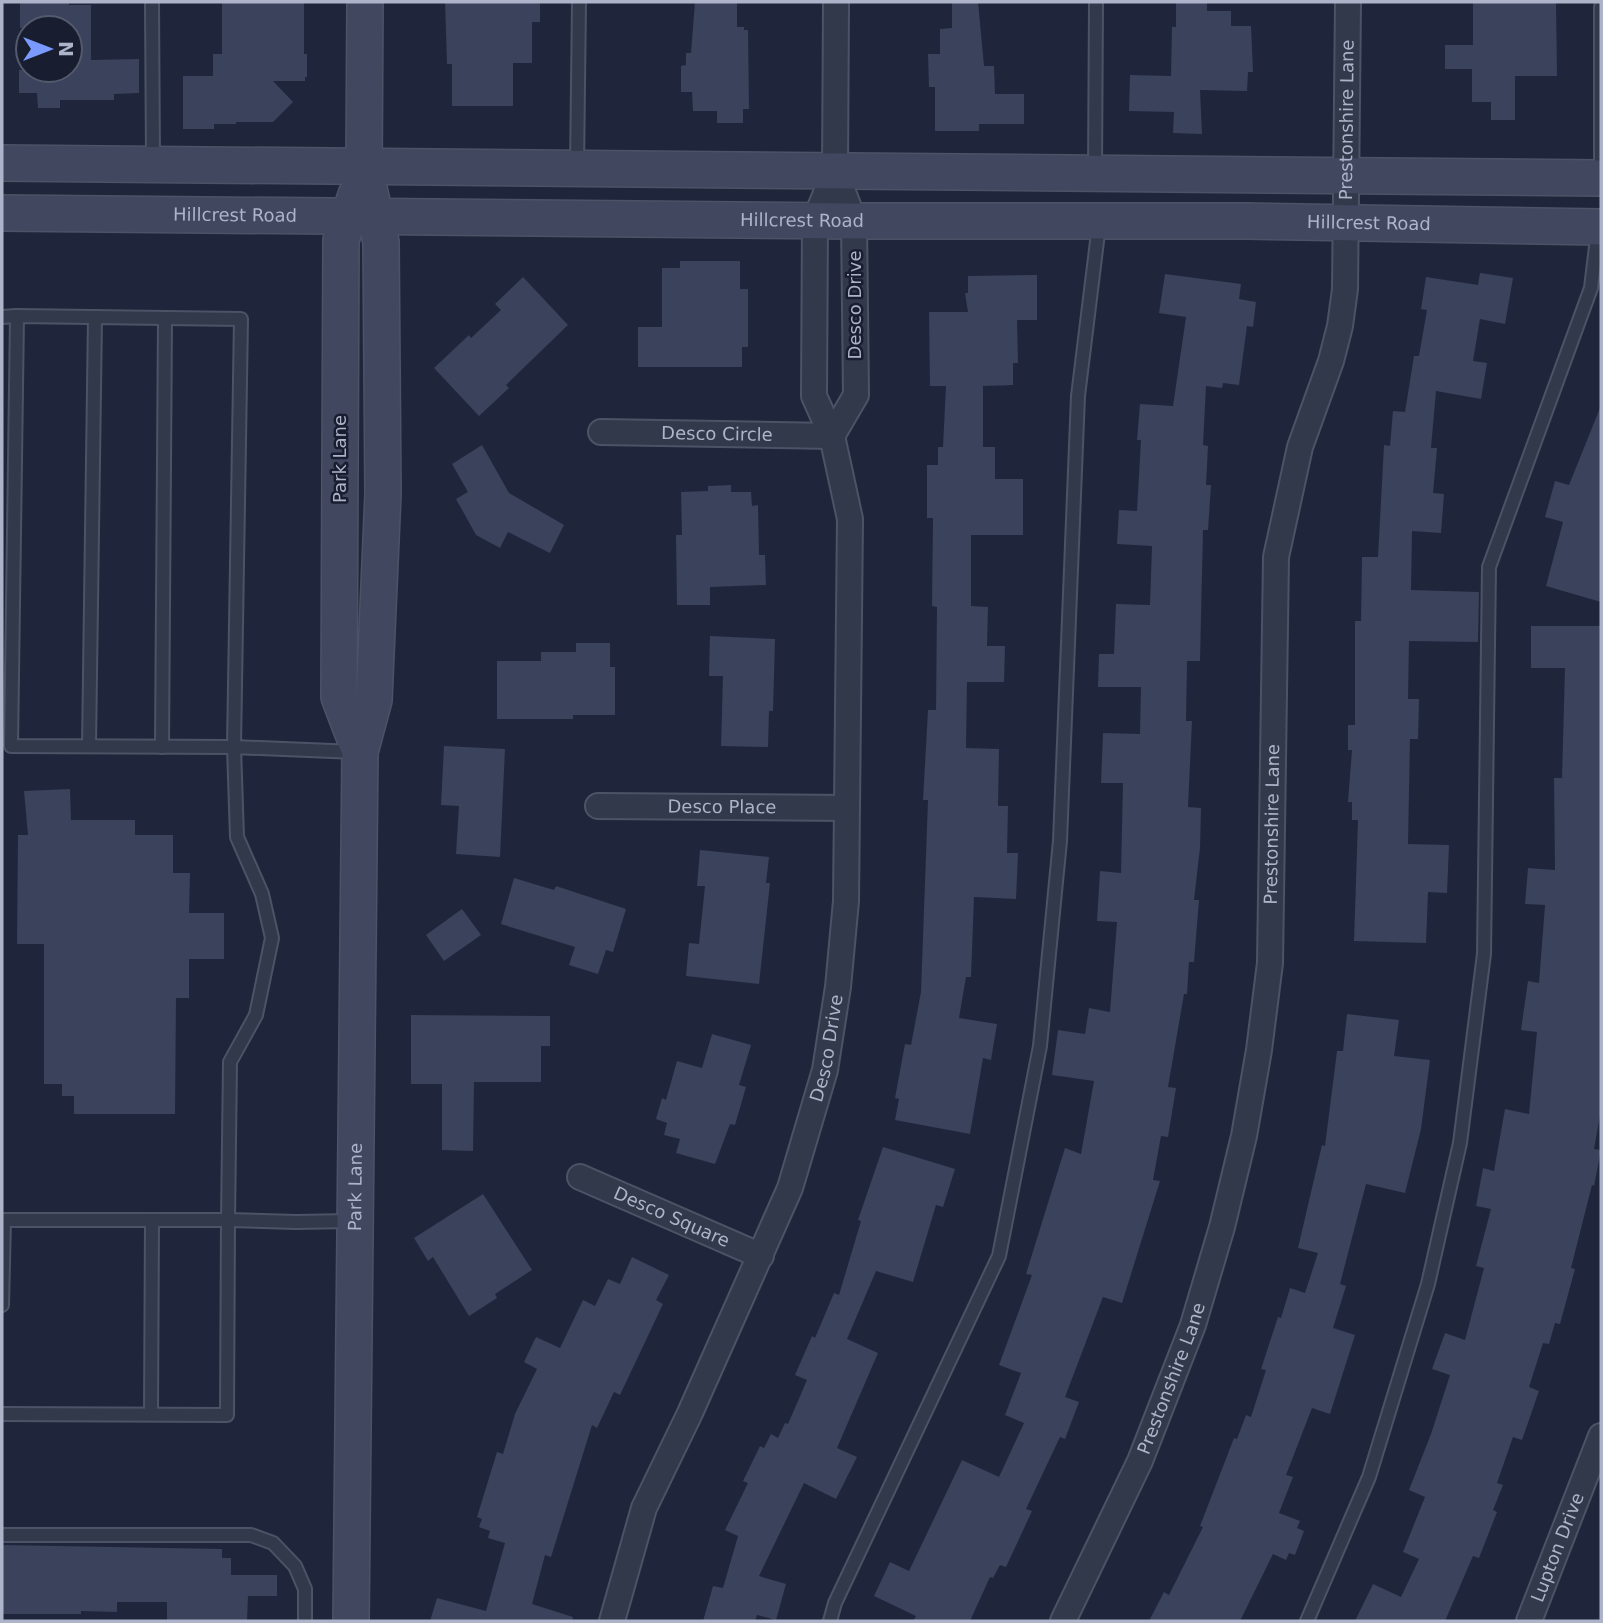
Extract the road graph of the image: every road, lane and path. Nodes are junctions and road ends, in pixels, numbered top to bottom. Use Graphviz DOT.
graph roads {
  1 [pos="152,2"];
  2 [pos="365,2"];
  3 [pos="579,2"];
  4 [pos="836,2"];
  5 [pos="1096,2"];
  6 [pos="1348,2"];
  7 [pos="1601,7"];
  8 [pos="2,163"];
  9 [pos="153,164"];
  10 [pos="364,166"];
  11 [pos="577,167"];
  12 [pos="835,171"];
  13 [pos="1095,172"];
  14 [pos="1348,176"];
  15 [pos="1601,178"];
  16 [pos="2,213"];
  17 [pos="362,216"];
  18 [pos="816,220"];
  19 [pos="854,221"];
  20 [pos="1100,221"];
  21 [pos="1347,223"];
  22 [pos="1600,227"];
  23 [pos="17,316"];
  24 [pos="2,317"];
  25 [pos="95,317"];
  26 [pos="165,318"];
  27 [pos="601,432"];
  28 [pos="832,436"];
  29 [pos="6,746"];
  30 [pos="89,746"];
  31 [pos="162,747"];
  32 [pos="234,747"];
  33 [pos="360,752"];
  34 [pos="598,806"];
  35 [pos="847,808"];
  36 [pos="580,1177"];
  37 [pos="3,1220"];
  38 [pos="152,1220"];
  39 [pos="228,1220"];
  40 [pos="357,1220"];
  41 [pos="761,1256"];
  42 [pos="2,1305"];
  43 [pos="2,1413"];
  44 [pos="151,1414"];
  45 [pos="1601,1436"];
  46 [pos="2,1535"];
  47 [pos="305,1621"];
  48 [pos="351,1621"];
  49 [pos="612,1621"];
  50 [pos="830,1621"];
  51 [pos="1063,1621"];
  52 [pos="1307,1621"];
  53 [pos="1529,1621"];
  1 -- 9 [label="lane"];
  2 -- 10 [label="main road, Park Lane"];
  3 -- 11 [label="lane"];
  4 -- 12 [label="street, Desco Drive"];
  5 -- 13 [label="lane"];
  6 -- 14 [label="street, Prestonshire Lane"];
  7 -- 15 [label="lane"];
  8 -- 9 [label="main road"];
  9 -- 10 [label="main road"];
  10 -- 11 [label="main road"];
  10 -- 17 [label="main road, Park Lane"];
  11 -- 12 [label="main road"];
  12 -- 13 [label="main road"];
  12 -- 18 [label="street, Desco Drive"];
  12 -- 19 [label="street, Desco Drive"];
  13 -- 14 [label="main road"];
  14 -- 15 [label="main road"];
  14 -- 21 [label="street, Prestonshire Lane"];
  16 -- 17 [label="main road, Hillcrest Road"];
  17 -- 18 [label="main road, Hillcrest Road"];
  17 -- 33 [label="main road, Park Lane"];
  18 -- 19 [label="main road, Hillcrest Road"];
  18 -- 28 [label="street, Desco Drive"];
  19 -- 20 [label="main road, Hillcrest Road"];
  19 -- 28 [label="street, Desco Drive"];
  20 -- 21 [label="main road, Hillcrest Road"];
  20 -- 50 [label="lane"];
  21 -- 22 [label="main road, Hillcrest Road"];
  21 -- 51 [label="street, Prestonshire Lane"];
  22 -- 52 [label="lane"];
  23 -- 24 [label="lane"];
  23 -- 25 [label="lane"];
  23 -- 29 [label="lane"];
  25 -- 26 [label="lane"];
  25 -- 30 [label="lane"];
  26 -- 31 [label="lane"];
  26 -- 32 [label="lane"];
  27 -- 28 [label="street, Desco Circle"];
  28 -- 35 [label="street, Desco Drive"];
  29 -- 30 [label="lane"];
  30 -- 31 [label="lane"];
  31 -- 32 [label="lane"];
  32 -- 33 [label="lane"];
  32 -- 39 [label="lane"];
  33 -- 40 [label="main road, Park Lane"];
  34 -- 35 [label="street, Desco Place"];
  35 -- 41 [label="street, Desco Drive"];
  36 -- 41 [label="street, Desco Square"];
  37 -- 38 [label="lane"];
  37 -- 42 [label="lane"];
  38 -- 39 [label="lane"];
  38 -- 44 [label="lane"];
  39 -- 40 [label="lane"];
  39 -- 44 [label="lane"];
  40 -- 48 [label="main road, Park Lane"];
  41 -- 49 [label="street, Desco Drive"];
  43 -- 44 [label="lane"];
  45 -- 53 [label="street, Lupton Drive"];
  46 -- 47 [label="lane"];
}
